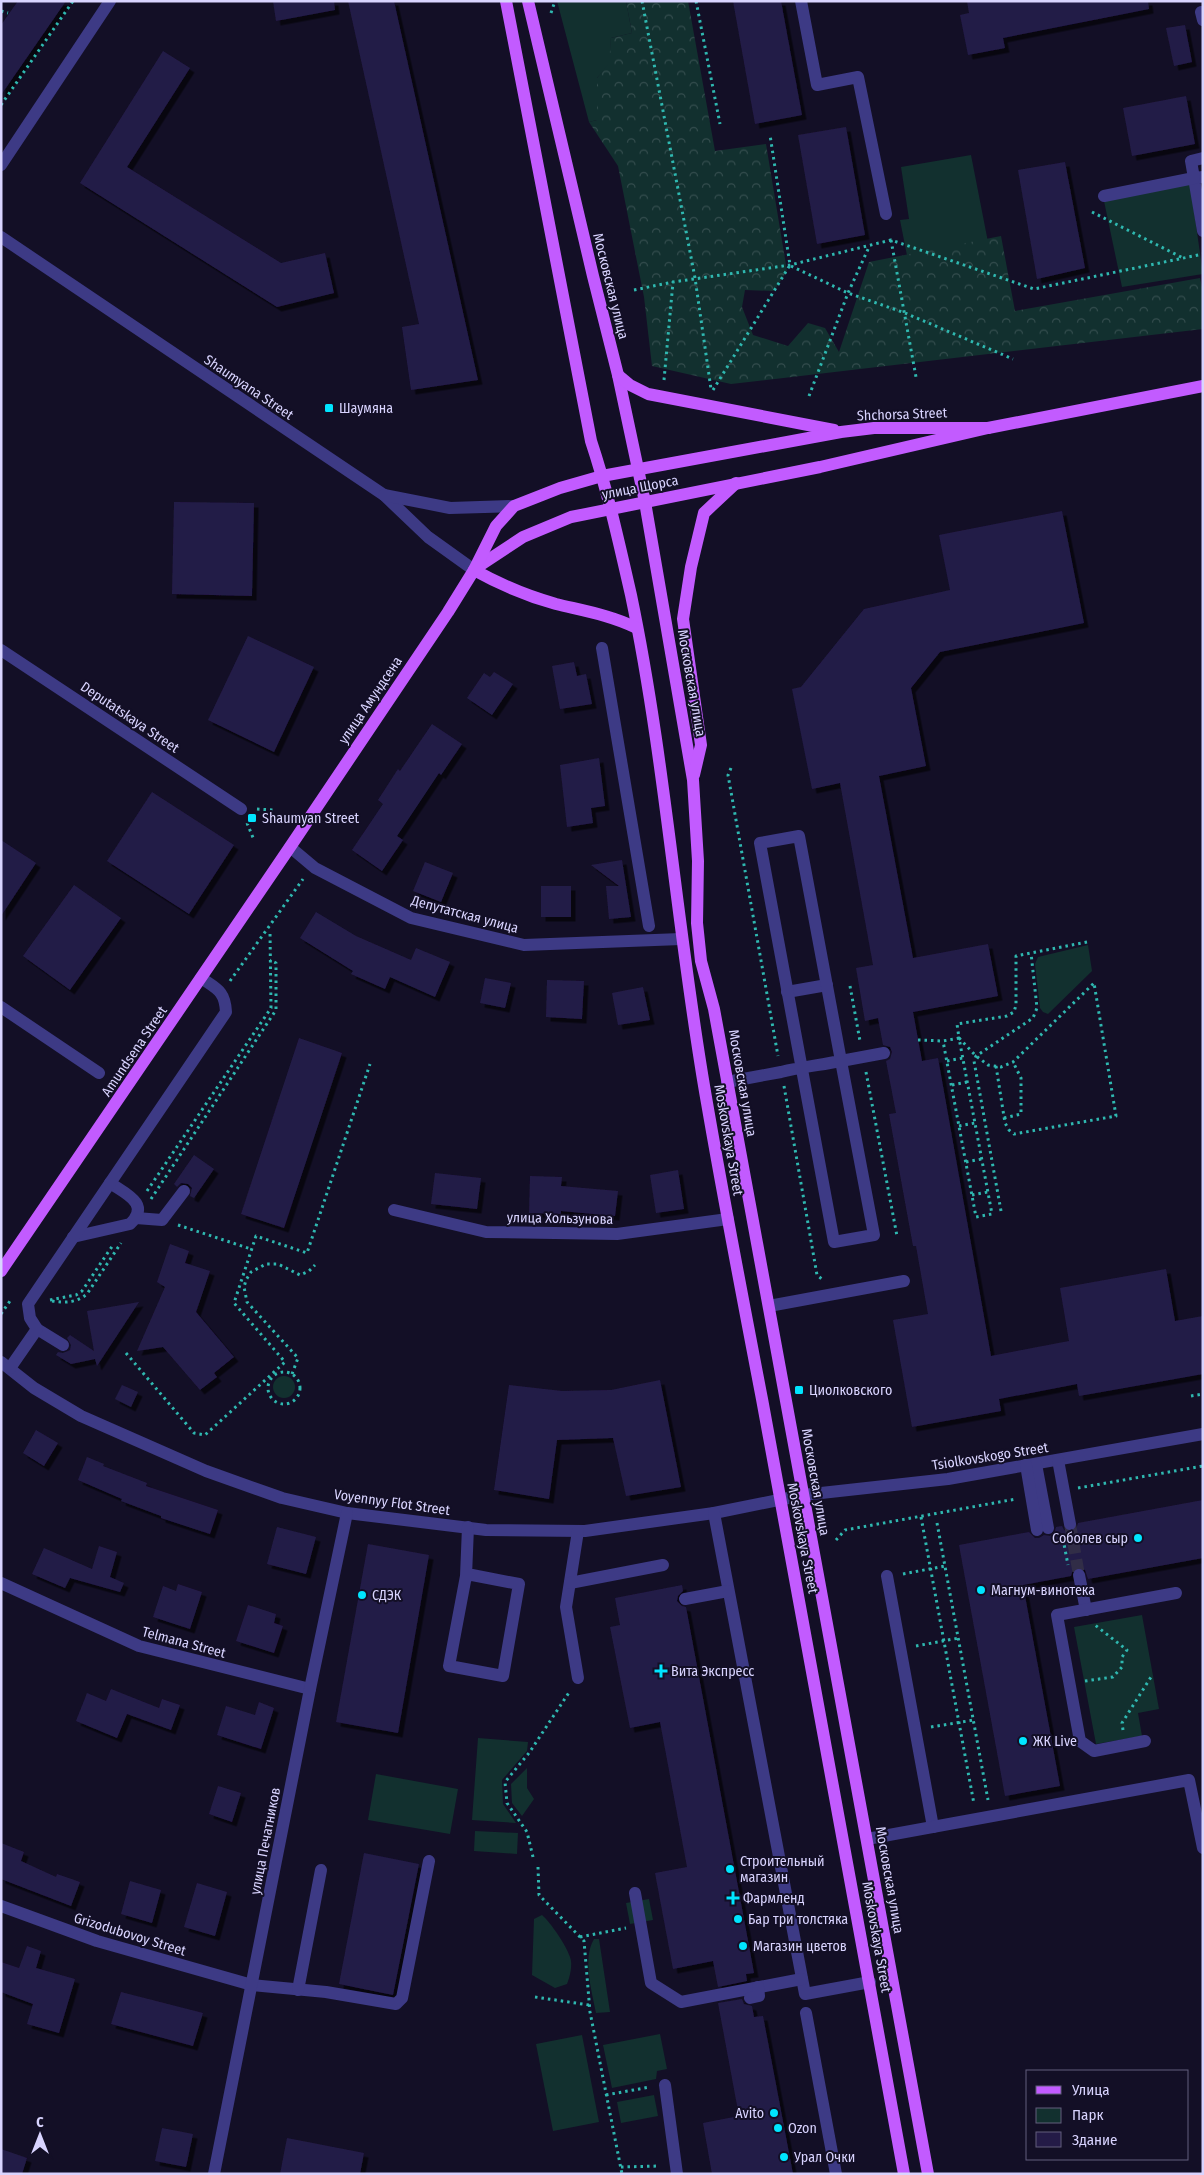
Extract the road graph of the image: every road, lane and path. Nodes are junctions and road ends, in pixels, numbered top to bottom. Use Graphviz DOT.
graph roads {
  1 [pos="73,1"];
  2 [pos="110,1"];
  3 [pos="506,1"];
  4 [pos="528,1"];
  5 [pos="554,1"];
  6 [pos="642,1"];
  7 [pos="696,1"];
  8 [pos="801,1"];
  9 [pos="1,11"];
  10 [pos="8,12"];
  11 [pos="551,12"];
  12 [pos="1,106"];
  13 [pos="720,124"];
  14 [pos="770,135"];
  15 [pos="1203,158"];
  16 [pos="1,164"];
  17 [pos="1198,178"];
  18 [pos="1104,196"];
  19 [pos="1092,212"];
  20 [pos="886,214"];
  21 [pos="1203,231"];
  22 [pos="1,237"];
  23 [pos="891,240"];
  24 [pos="868,247"];
  25 [pos="1203,254"];
  26 [pos="1184,258"];
  27 [pos="790,265"];
  28 [pos="695,278"];
  29 [pos="673,282"];
  30 [pos="634,290"];
  31 [pos="848,293"];
  32 [pos="905,313"];
  33 [pos="1013,359"];
  34 [pos="618,375"];
  35 [pos="916,377"];
  36 [pos="663,384"];
  37 [pos="1203,386"];
  38 [pos="809,396"];
  39 [pos="988,428"];
  40 [pos="841,432"];
  41 [pos="638,468"];
  42 [pos="602,476"];
  43 [pos="736,483"];
  44 [pos="384,495"];
  45 [pos="646,502"];
  46 [pos="514,506"];
  47 [pos="612,508"];
  48 [pos="474,570"];
  49 [pos="638,628"];
  50 [pos="602,648"];
  51 [pos="1,650"];
  52 [pos="731,768"];
  53 [pos="693,780"];
  54 [pos="241,809"];
  55 [pos="290,847"];
  56 [pos="649,926"];
  57 [pos="270,932"];
  58 [pos="681,940"];
  59 [pos="1087,942"];
  60 [pos="1031,953"];
  61 [pos="270,960"];
  62 [pos="201,978"];
  63 [pos="827,985"];
  64 [pos="850,986"];
  65 [pos="788,992"];
  66 [pos="1,1006"];
  67 [pos="959,1038"];
  68 [pos="918,1040"];
  69 [pos="944,1041"];
  70 [pos="884,1052"];
  71 [pos="976,1056"];
  72 [pos="863,1057"];
  73 [pos="963,1058"];
  74 [pos="841,1061"];
  75 [pos="947,1061"];
  76 [pos="1013,1062"];
  77 [pos="370,1064"];
  78 [pos="996,1066"];
  79 [pos="802,1068"];
  80 [pos="781,1072"];
  81 [pos="98,1073"];
  82 [pos="727,1082"];
  83 [pos="967,1082"];
  84 [pos="952,1085"];
  85 [pos="1004,1118"];
  86 [pos="975,1123"];
  87 [pos="959,1126"];
  88 [pos="982,1159"];
  89 [pos="966,1162"];
  90 [pos="110,1183"];
  91 [pos="184,1191"];
  92 [pos="988,1192"];
  93 [pos="972,1195"];
  94 [pos="394,1210"];
  95 [pos="1001,1211"];
  96 [pos="134,1217"];
  97 [pos="728,1219"];
  98 [pos="162,1220"];
  99 [pos="897,1236"];
  100 [pos="73,1237"];
  101 [pos="251,1249"];
  102 [pos="315,1265"];
  103 [pos="1,1271"];
  104 [pos="823,1280"];
  105 [pos="904,1281"];
  106 [pos="243,1283"];
  107 [pos="49,1300"];
  108 [pos="28,1304"];
  109 [pos="769,1306"];
  110 [pos="38,1329"];
  111 [pos="63,1345"];
  112 [pos="126,1353"];
  113 [pos="6,1365"];
  114 [pos="272,1374"];
  115 [pos="292,1374"];
  116 [pos="1203,1394"];
  117 [pos="1191,1396"];
  118 [pos="1203,1434"];
  119 [pos="1058,1460"];
  120 [pos="1031,1464"];
  121 [pos="803,1495"];
  122 [pos="780,1499"];
  123 [pos="347,1513"];
  124 [pos="714,1513"];
  125 [pos="921,1517"];
  126 [pos="937,1523"];
  127 [pos="468,1528"];
  128 [pos="1042,1529"];
  129 [pos="1066,1529"];
  130 [pos="578,1531"];
  131 [pos="663,1565"];
  132 [pos="945,1566"];
  133 [pos="930,1569"];
  134 [pos="1074,1571"];
  135 [pos="467,1574"];
  136 [pos="887,1576"];
  137 [pos="1,1583"];
  138 [pos="570,1583"];
  139 [pos="728,1591"];
  140 [pos="1176,1593"];
  141 [pos="685,1599"];
  142 [pos="1081,1610"];
  143 [pos="958,1638"];
  144 [pos="944,1641"];
  145 [pos="901,1649"];
  146 [pos="1151,1677"];
  147 [pos="578,1678"];
  148 [pos="1069,1684"];
  149 [pos="310,1690"];
  150 [pos="974,1720"];
  151 [pos="959,1722"];
  152 [pos="916,1730"];
  153 [pos="1145,1742"];
  154 [pos="1125,1745"];
  155 [pos="991,1816"];
  156 [pos="976,1819"];
  157 [pos="933,1827"];
  158 [pos="867,1839"];
  159 [pos="1203,1848"];
  160 [pos="533,1857"];
  161 [pos="429,1861"];
  162 [pos="538,1867"];
  163 [pos="321,1870"];
  164 [pos="635,1893"];
  165 [pos="1,1906"];
  166 [pos="640,1925"];
  167 [pos="580,1937"];
  168 [pos="802,1979"];
  169 [pos="870,1982"];
  170 [pos="252,1985"];
  171 [pos="298,1990"];
  172 [pos="535,1997"];
  173 [pos="589,2005"];
  174 [pos="806,2013"];
  175 [pos="664,2085"];
  176 [pos="606,2095"];
  177 [pos="621,2167"];
  178 [pos="677,2170"];
  179 [pos="214,2174"];
  180 [pos="622,2174"];
  181 [pos="836,2174"];
  182 [pos="904,2174"];
  183 [pos="928,2174"];
  1 -- 12 [label="path"];
  2 -- 16 [label="street"];
  3 -- 42 [label="main road"];
  4 -- 34 [label="main road, Московская улица"];
  5 -- 11 [label="path"];
  6 -- 28 [label="path"];
  7 -- 13 [label="path"];
  8 -- 20 [label="street"];
  9 -- 10 [label="path"];
  14 -- 27 [label="path"];
  15 -- 17 [label="street"];
  17 -- 18 [label="street"];
  17 -- 21 [label="street"];
  19 -- 26 [label="path"];
  22 -- 44 [label="street, Shaumyana Street"];
  23 -- 24 [label="path"];
  23 -- 26 [label="path"];
  23 -- 32 [label="path"];
  24 -- 27 [label="path"];
  24 -- 31 [label="path"];
  25 -- 26 [label="path"];
  27 -- 28 [label="path"];
  27 -- 28 [label="path"];
  27 -- 31 [label="path"];
  28 -- 29 [label="path"];
  29 -- 30 [label="path"];
  29 -- 36 [label="path"];
  31 -- 32 [label="path"];
  31 -- 38 [label="path"];
  32 -- 33 [label="path"];
  32 -- 35 [label="path"];
  34 -- 40 [label="main road"];
  34 -- 41 [label="main road, Московская улица"];
  37 -- 39 [label="main road, Shchorsa Street"];
  39 -- 40 [label="main road, Shchorsa Street"];
  39 -- 43 [label="main road, улица Щорса"];
  40 -- 41 [label="main road, Shchorsa Street"];
  41 -- 42 [label="main road, Shchorsa Street"];
  41 -- 45 [label="main road, Московская улица"];
  42 -- 46 [label="main road, улица Щорса"];
  42 -- 47 [label="main road"];
  43 -- 45 [label="main road, улица Щорса"];
  43 -- 53 [label="main road"];
  44 -- 46 [label="street"];
  44 -- 48 [label="street, Shaumyana Street"];
  45 -- 47 [label="main road, улица Щорса"];
  45 -- 53 [label="main road, Московская улица"];
  46 -- 48 [label="main road, улица Щорса"];
  47 -- 48 [label="main road, улица Щорса"];
  47 -- 49 [label="main road"];
  48 -- 49 [label="main road"];
  48 -- 55 [label="main road, улица Амундсена"];
  49 -- 58 [label="main road"];
  50 -- 56 [label="street"];
  51 -- 54 [label="street, Deputatskaya Street"];
  52 -- 80 [label="path"];
  53 -- 82 [label="main road, Московская улица"];
  55 -- 58 [label="street, Депутатская улица"];
  55 -- 62 [label="main road, Amundsena Street"];
  57 -- 61 [label="path"];
  58 -- 97 [label="main road, Moskovskaya Street"];
  59 -- 60 [label="path"];
  60 -- 67 [label="path"];
  60 -- 71 [label="path"];
  61 -- 96 [label="path"];
  61 -- 96 [label="path"];
  62 -- 90 [label="street"];
  62 -- 103 [label="main road, Amundsena Street"];
  63 -- 65 [label="street"];
  63 -- 65 [label="street"];
  63 -- 74 [label="street"];
  64 -- 72 [label="path"];
  65 -- 79 [label="street"];
  66 -- 81 [label="street"];
  67 -- 69 [label="path"];
  67 -- 71 [label="path"];
  67 -- 73 [label="path"];
  68 -- 69 [label="path"];
  69 -- 75 [label="path"];
  70 -- 72 [label="street"];
  71 -- 78 [label="path"];
  71 -- 95 [label="path"];
  72 -- 74 [label="street"];
  72 -- 99 [label="path"];
  73 -- 75 [label="path"];
  73 -- 83 [label="path"];
  74 -- 79 [label="street"];
  74 -- 79 [label="street"];
  75 -- 84 [label="path"];
  76 -- 78 [label="path"];
  76 -- 85 [label="path"];
  76 -- 85 [label="path"];
  77 -- 101 [label="path"];
  78 -- 85 [label="path"];
  79 -- 80 [label="street"];
  80 -- 82 [label="street"];
  80 -- 104 [label="path"];
  82 -- 109 [label="main road, Московская улица"];
  83 -- 84 [label="path"];
  83 -- 86 [label="path"];
  84 -- 87 [label="path"];
  86 -- 87 [label="path"];
  86 -- 88 [label="path"];
  87 -- 89 [label="path"];
  88 -- 89 [label="path"];
  88 -- 92 [label="path"];
  89 -- 93 [label="path"];
  90 -- 96 [label="street"];
  90 -- 100 [label="street"];
  91 -- 98 [label="street"];
  92 -- 93 [label="path"];
  92 -- 93 [label="path"];
  94 -- 97 [label="street, улица Хользунова"];
  96 -- 98 [label="street"];
  96 -- 100 [label="street"];
  96 -- 107 [label="path"];
  96 -- 107 [label="path"];
  97 -- 122 [label="main road, Moskovskaya Street"];
  98 -- 101 [label="path"];
  100 -- 108 [label="street"];
  101 -- 106 [label="path"];
  102 -- 106 [label="path"];
  105 -- 109 [label="street"];
  106 -- 114 [label="path"];
  106 -- 115 [label="path"];
  107 -- 108 [label="path"];
  108 -- 110 [label="street"];
  109 -- 121 [label="main road, Московская улица"];
  110 -- 111 [label="street"];
  110 -- 113 [label="street"];
  112 -- 114 [label="path"];
  113 -- 123 [label="street, Voyennyy Flot Street"];
  114 -- 115 [label="path"];
  114 -- 115 [label="path"];
  116 -- 117 [label="path"];
  118 -- 119 [label="street, Tsiolkovskogo Street"];
  119 -- 120 [label="street, Tsiolkovskogo Street"];
  119 -- 129 [label="street"];
  120 -- 121 [label="street, Tsiolkovskogo Street"];
  120 -- 128 [label="street"];
  121 -- 122 [label="street, Tsiolkovskogo Street"];
  121 -- 158 [label="main road, Московская улица"];
  122 -- 124 [label="street, Voyennyy Flot Street"];
  122 -- 169 [label="main road, Moskovskaya Street"];
  123 -- 127 [label="street, Voyennyy Flot Street"];
  123 -- 149 [label="street, улица Печатников"];
  124 -- 130 [label="street, Voyennyy Flot Street"];
  124 -- 139 [label="street"];
  125 -- 133 [label="path"];
  126 -- 132 [label="path"];
  127 -- 130 [label="street, Voyennyy Flot Street"];
  127 -- 135 [label="street"];
  129 -- 134 [label="path"];
  130 -- 138 [label="street"];
  131 -- 138 [label="street"];
  132 -- 133 [label="path"];
  132 -- 143 [label="path"];
  133 -- 136 [label="path"];
  133 -- 144 [label="path"];
  134 -- 142 [label="street"];
  135 -- 135 [label="street"];
  136 -- 145 [label="street"];
  137 -- 149 [label="street, Telmana Street"];
  138 -- 147 [label="street"];
  139 -- 141 [label="street"];
  139 -- 168 [label="street"];
  140 -- 142 [label="street"];
  142 -- 148 [label="street"];
  142 -- 148 [label="path"];
  143 -- 144 [label="path"];
  143 -- 150 [label="path"];
  144 -- 145 [label="path"];
  144 -- 151 [label="path"];
  145 -- 152 [label="street"];
  146 -- 154 [label="path"];
  147 -- 160 [label="path"];
  148 -- 154 [label="street"];
  149 -- 170 [label="street, улица Печатников"];
  150 -- 151 [label="path"];
  150 -- 155 [label="path"];
  151 -- 152 [label="path"];
  151 -- 156 [label="path"];
  152 -- 157 [label="street"];
  153 -- 154 [label="street"];
  155 -- 156 [label="street"];
  155 -- 159 [label="street"];
  156 -- 157 [label="street"];
  157 -- 158 [label="street"];
  158 -- 183 [label="main road, Московская улица"];
  161 -- 171 [label="street, Grizodubovoy Street"];
  162 -- 167 [label="path"];
  163 -- 171 [label="street"];
  164 -- 166 [label="street"];
  165 -- 170 [label="street, Grizodubovoy Street"];
  166 -- 167 [label="path"];
  166 -- 168 [label="street"];
  167 -- 173 [label="path"];
  168 -- 169 [label="street"];
  169 -- 182 [label="main road, Moskovskaya Street"];
  170 -- 171 [label="street, Grizodubovoy Street"];
  170 -- 179 [label="street, улица Печатников"];
  172 -- 173 [label="path"];
  173 -- 176 [label="path"];
  174 -- 181 [label="street"];
  175 -- 176 [label="path"];
  175 -- 178 [label="street"];
  176 -- 177 [label="path"];
  177 -- 178 [label="path"];
  177 -- 180 [label="path"];
}
